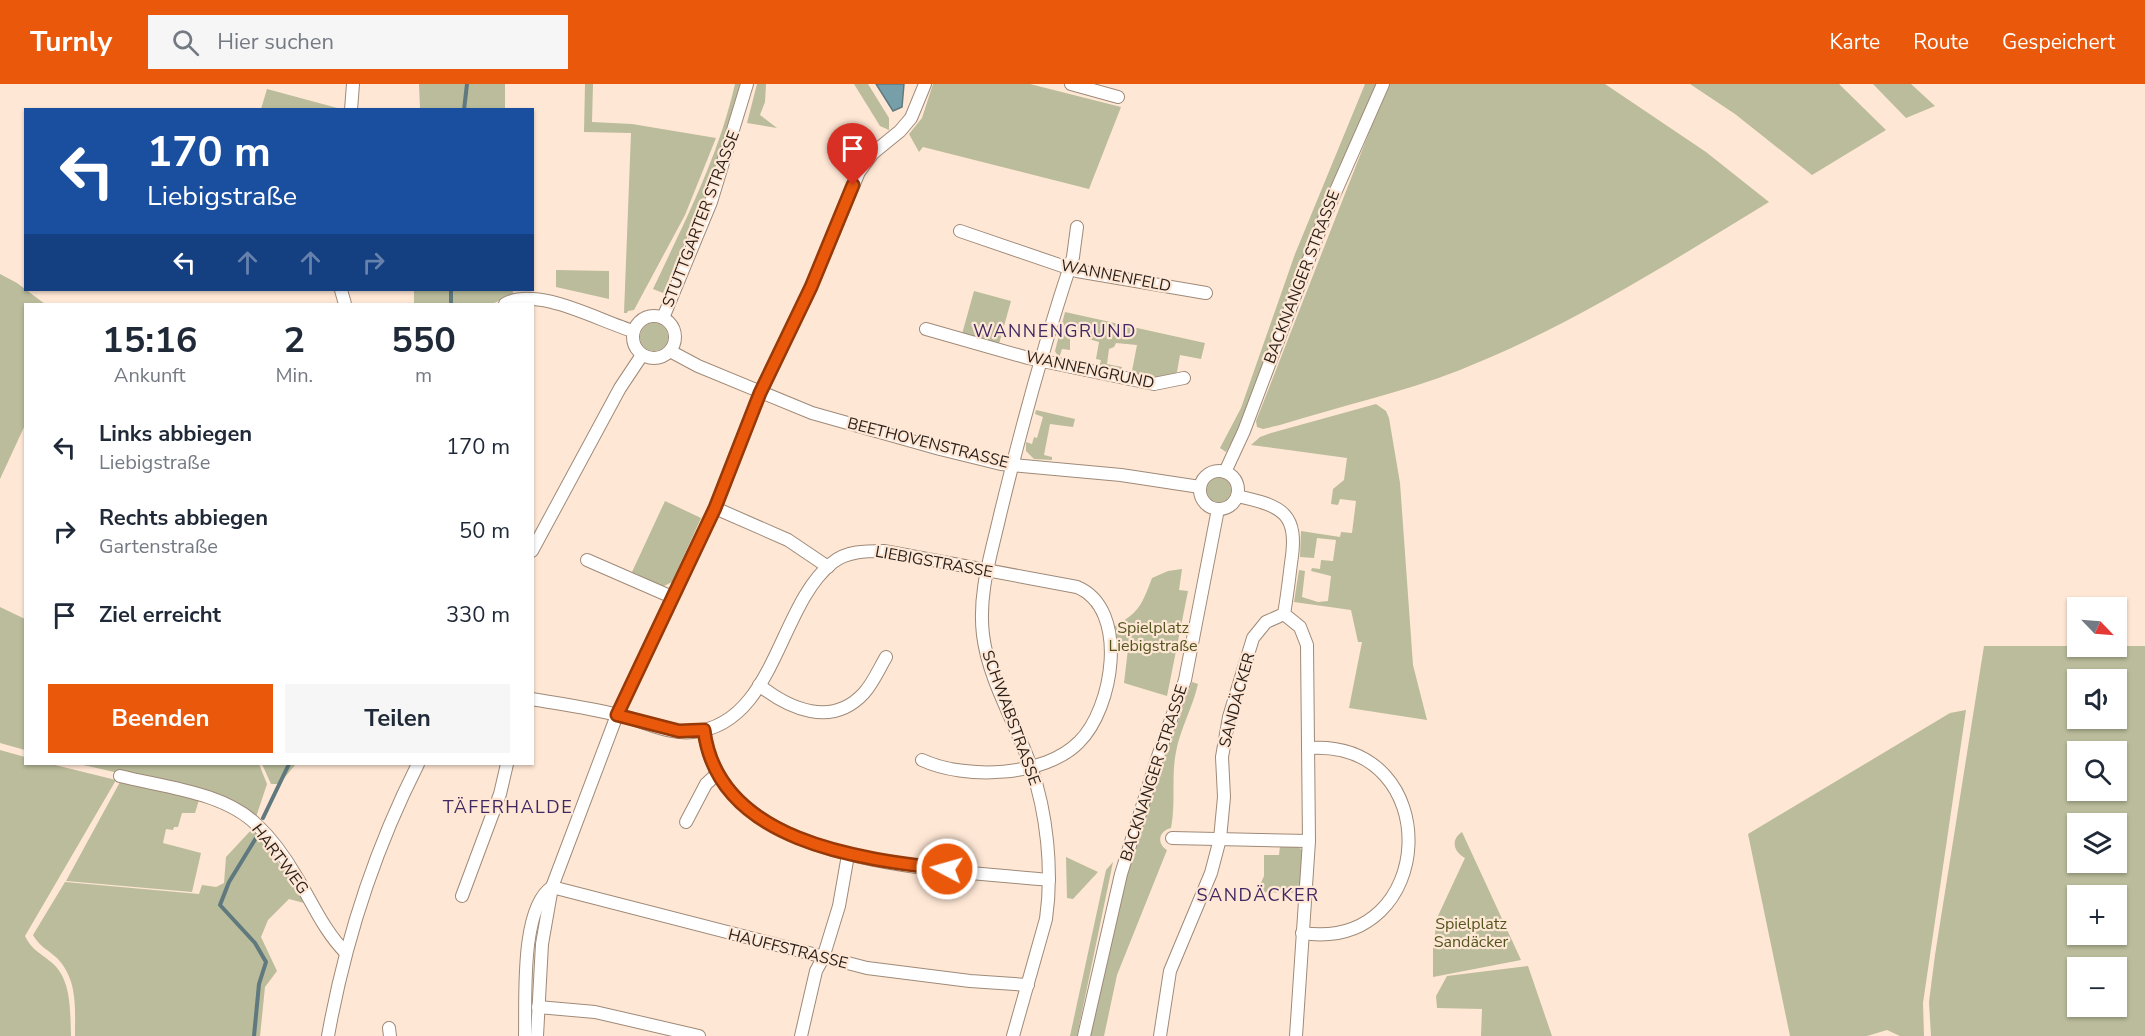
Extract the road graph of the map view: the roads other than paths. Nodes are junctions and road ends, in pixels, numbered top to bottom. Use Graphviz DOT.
graph roads {
  1 [pos="353,84"];
  2 [pos="747,84"];
  3 [pos="925,84"];
  4 [pos="1071,84"];
  5 [pos="1383,84"];
  6 [pos="1118,97"];
  7 [pos="351,108"];
  8 [pos="1077,227"];
  9 [pos="960,231"];
  10 [pos="1069,268"];
  11 [pos="1206,292"];
  12 [pos="508,303"];
  13 [pos="663,318"];
  14 [pos="926,329"];
  15 [pos="633,331"];
  16 [pos="670,351"];
  17 [pos="642,355"];
  18 [pos="1042,360"];
  19 [pos="1185,378"];
  20 [pos="760,393"];
  21 [pos="1012,464"];
  22 [pos="1225,472"];
  23 [pos="1200,487"];
  24 [pos="1237,496"];
  25 [pos="715,508"];
  26 [pos="1218,509"];
  27 [pos="534,547"];
  28 [pos="587,560"];
  29 [pos="828,567"];
  30 [pos="987,570"];
  31 [pos="672,597"];
  32 [pos="1284,614"];
  33 [pos="886,657"];
  34 [pos="759,685"];
  35 [pos="534,699"];
  36 [pos="617,715"];
  37 [pos="704,730"];
  38 [pos="1308,748"];
  39 [pos="922,760"];
  40 [pos="418,765"];
  41 [pos="507,765"];
  42 [pos="1031,767"];
  43 [pos="717,774"];
  44 [pos="120,776"];
  45 [pos="686,822"];
  46 [pos="1172,838"];
  47 [pos="1220,839"];
  48 [pos="1309,841"];
  49 [pos="848,855"];
  50 [pos="1049,880"];
  51 [pos="552,887"];
  52 [pos="462,896"];
  53 [pos="1302,933"];
  54 [pos="346,953"];
  55 [pos="823,958"];
  56 [pos="1028,985"];
  57 [pos="538,1006"];
  58 [pos="328,1036"];
  59 [pos="525,1036"];
  60 [pos="537,1036"];
  61 [pos="699,1036"];
  62 [pos="801,1036"];
  63 [pos="1013,1036"];
  64 [pos="1084,1036"];
  65 [pos="1160,1036"];
  66 [pos="1296,1036"];
  1 -- 7 [label="street"];
  2 -- 13 [label="street, STUTTGARTER STRASSE"];
  3 -- 20 [label="street"];
  4 -- 6 [label="street"];
  5 -- 22 [label="street, BACKNANGER STRASSE"];
  8 -- 10 [label="street, SCHWABSTRASSE"];
  9 -- 10 [label="street, WANNENFELD"];
  10 -- 11 [label="street, WANNENFELD"];
  10 -- 18 [label="street, SCHWABSTRASSE"];
  12 -- 15 [label="street"];
  13 -- 15 [label="street"];
  13 -- 16 [label="street"];
  14 -- 18 [label="street, WANNENGRUND"];
  15 -- 17 [label="street"];
  16 -- 17 [label="street"];
  16 -- 20 [label="street, BEETHOVENSTRASSE"];
  17 -- 27 [label="street"];
  18 -- 19 [label="street, WANNENGRUND"];
  18 -- 21 [label="street, SCHWABSTRASSE"];
  20 -- 21 [label="street, BEETHOVENSTRASSE"];
  20 -- 25 [label="street"];
  21 -- 23 [label="street, BEETHOVENSTRASSE"];
  21 -- 30 [label="street, SCHWABSTRASSE"];
  22 -- 23 [label="street"];
  22 -- 24 [label="street"];
  23 -- 26 [label="street"];
  24 -- 26 [label="street"];
  24 -- 32 [label="street"];
  25 -- 29 [label="street"];
  25 -- 31 [label="street"];
  26 -- 64 [label="street, BACKNANGER STRASSE"];
  28 -- 31 [label="street"];
  29 -- 30 [label="street, LIEBIGSTRASSE"];
  29 -- 34 [label="street, LIEBIGSTRASSE"];
  30 -- 42 [label="street, SCHWABSTRASSE"];
  30 -- 42 [label="street, LIEBIGSTRASSE"];
  31 -- 36 [label="street"];
  32 -- 38 [label="street"];
  32 -- 47 [label="street, SANDÄCKER"];
  33 -- 34 [label="street"];
  34 -- 37 [label="street, LIEBIGSTRASSE"];
  35 -- 36 [label="street"];
  36 -- 37 [label="street, LIEBIGSTRASSE"];
  36 -- 51 [label="street"];
  37 -- 43 [label="street"];
  38 -- 48 [label="street"];
  38 -- 53 [label="street"];
  39 -- 42 [label="street, LIEBIGSTRASSE"];
  40 -- 54 [label="street"];
  41 -- 52 [label="street"];
  42 -- 50 [label="street, SCHWABSTRASSE"];
  43 -- 45 [label="street"];
  43 -- 49 [label="street"];
  44 -- 54 [label="street, HARTWEG"];
  46 -- 47 [label="street"];
  47 -- 48 [label="street"];
  47 -- 65 [label="street, SANDÄCKER"];
  48 -- 53 [label="street"];
  49 -- 50 [label="street"];
  49 -- 55 [label="street"];
  50 -- 56 [label="street, SCHWABSTRASSE"];
  51 -- 55 [label="street, HAUFFSTRASSE"];
  51 -- 57 [label="street"];
  51 -- 59 [label="street"];
  53 -- 66 [label="street"];
  54 -- 58 [label="street"];
  55 -- 56 [label="street, HAUFFSTRASSE"];
  55 -- 62 [label="street"];
  56 -- 63 [label="street, SCHWABSTRASSE"];
  57 -- 60 [label="street"];
  57 -- 61 [label="street"];
}
